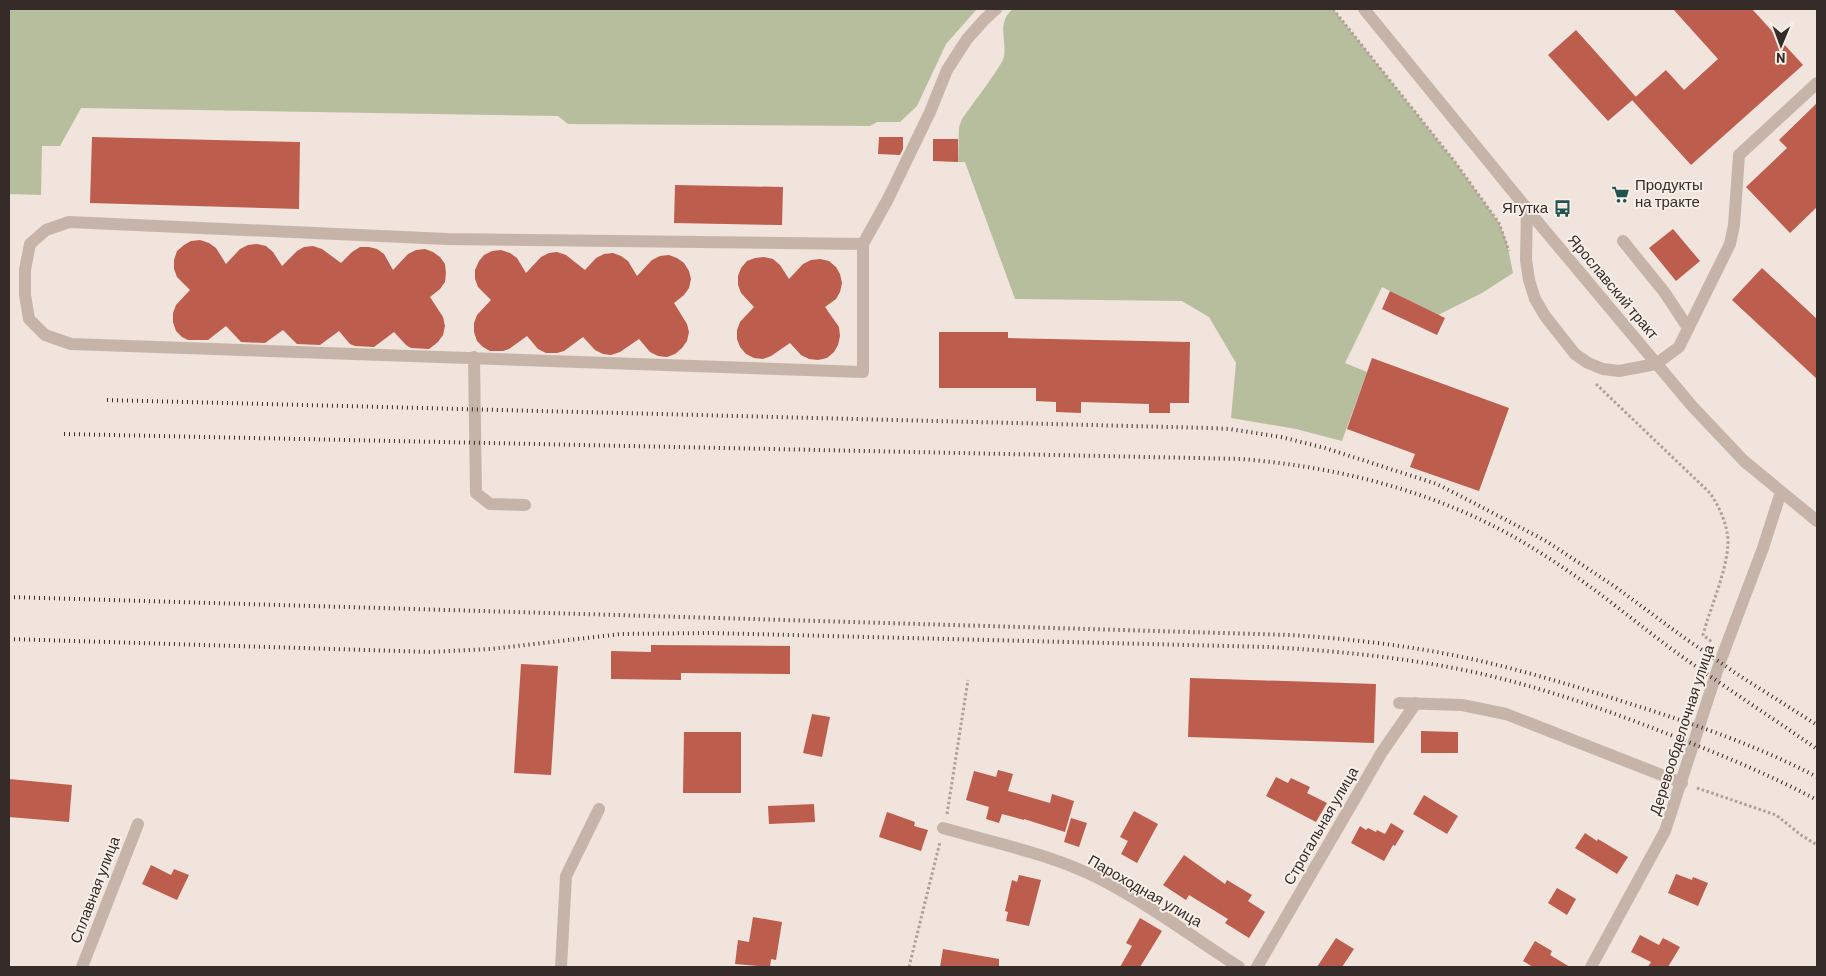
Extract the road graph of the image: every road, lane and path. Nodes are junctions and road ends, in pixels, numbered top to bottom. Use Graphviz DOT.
graph roads {
  1 [pos="996,9"];
  2 [pos="1333,9"];
  3 [pos="1364,9"];
  4 [pos="1817,83"];
  5 [pos="1527,209"];
  6 [pos="1623,241"];
  7 [pos="863,244"];
  8 [pos="1510,258"];
  9 [pos="1688,328"];
  10 [pos="474,358"];
  11 [pos="1656,364"];
  12 [pos="1593,381"];
  13 [pos="1781,492"];
  14 [pos="525,505"];
  15 [pos="1817,521"];
  16 [pos="1724,652"];
  17 [pos="1399,703"];
  18 [pos="1416,703"];
  19 [pos="1682,783"];
  20 [pos="598,808"];
  21 [pos="138,824"];
  22 [pos="944,828"];
  23 [pos="1817,845"];
  24 [pos="82,967"];
  25 [pos="561,967"];
  26 [pos="1239,967"];
  27 [pos="1257,967"];
  28 [pos="1591,967"];
  1 -- 7 [label="street"];
  2 -- 8 [label="path"];
  3 -- 5 [label="street, Ярославский тракт"];
  4 -- 9 [label="street"];
  5 -- 11 [label="street, Ярославский тракт"];
  5 -- 11 [label="street"];
  6 -- 9 [label="street"];
  7 -- 10 [label="street"];
  7 -- 10 [label="street"];
  9 -- 11 [label="street"];
  10 -- 14 [label="street"];
  11 -- 13 [label="street, Ярославский тракт"];
  12 -- 16 [label="path"];
  13 -- 15 [label="street, Ярославский тракт"];
  13 -- 16 [label="street, Деревообделочная улица"];
  16 -- 19 [label="street, Деревообделочная улица"];
  17 -- 18 [label="street"];
  18 -- 19 [label="street"];
  18 -- 27 [label="street, Строгальная улица"];
  19 -- 23 [label="path"];
  19 -- 28 [label="street, Деревообделочная улица"];
  20 -- 25 [label="street"];
  21 -- 24 [label="street, Сплавная улица"];
  22 -- 26 [label="street, Пароходная улица"];
}
